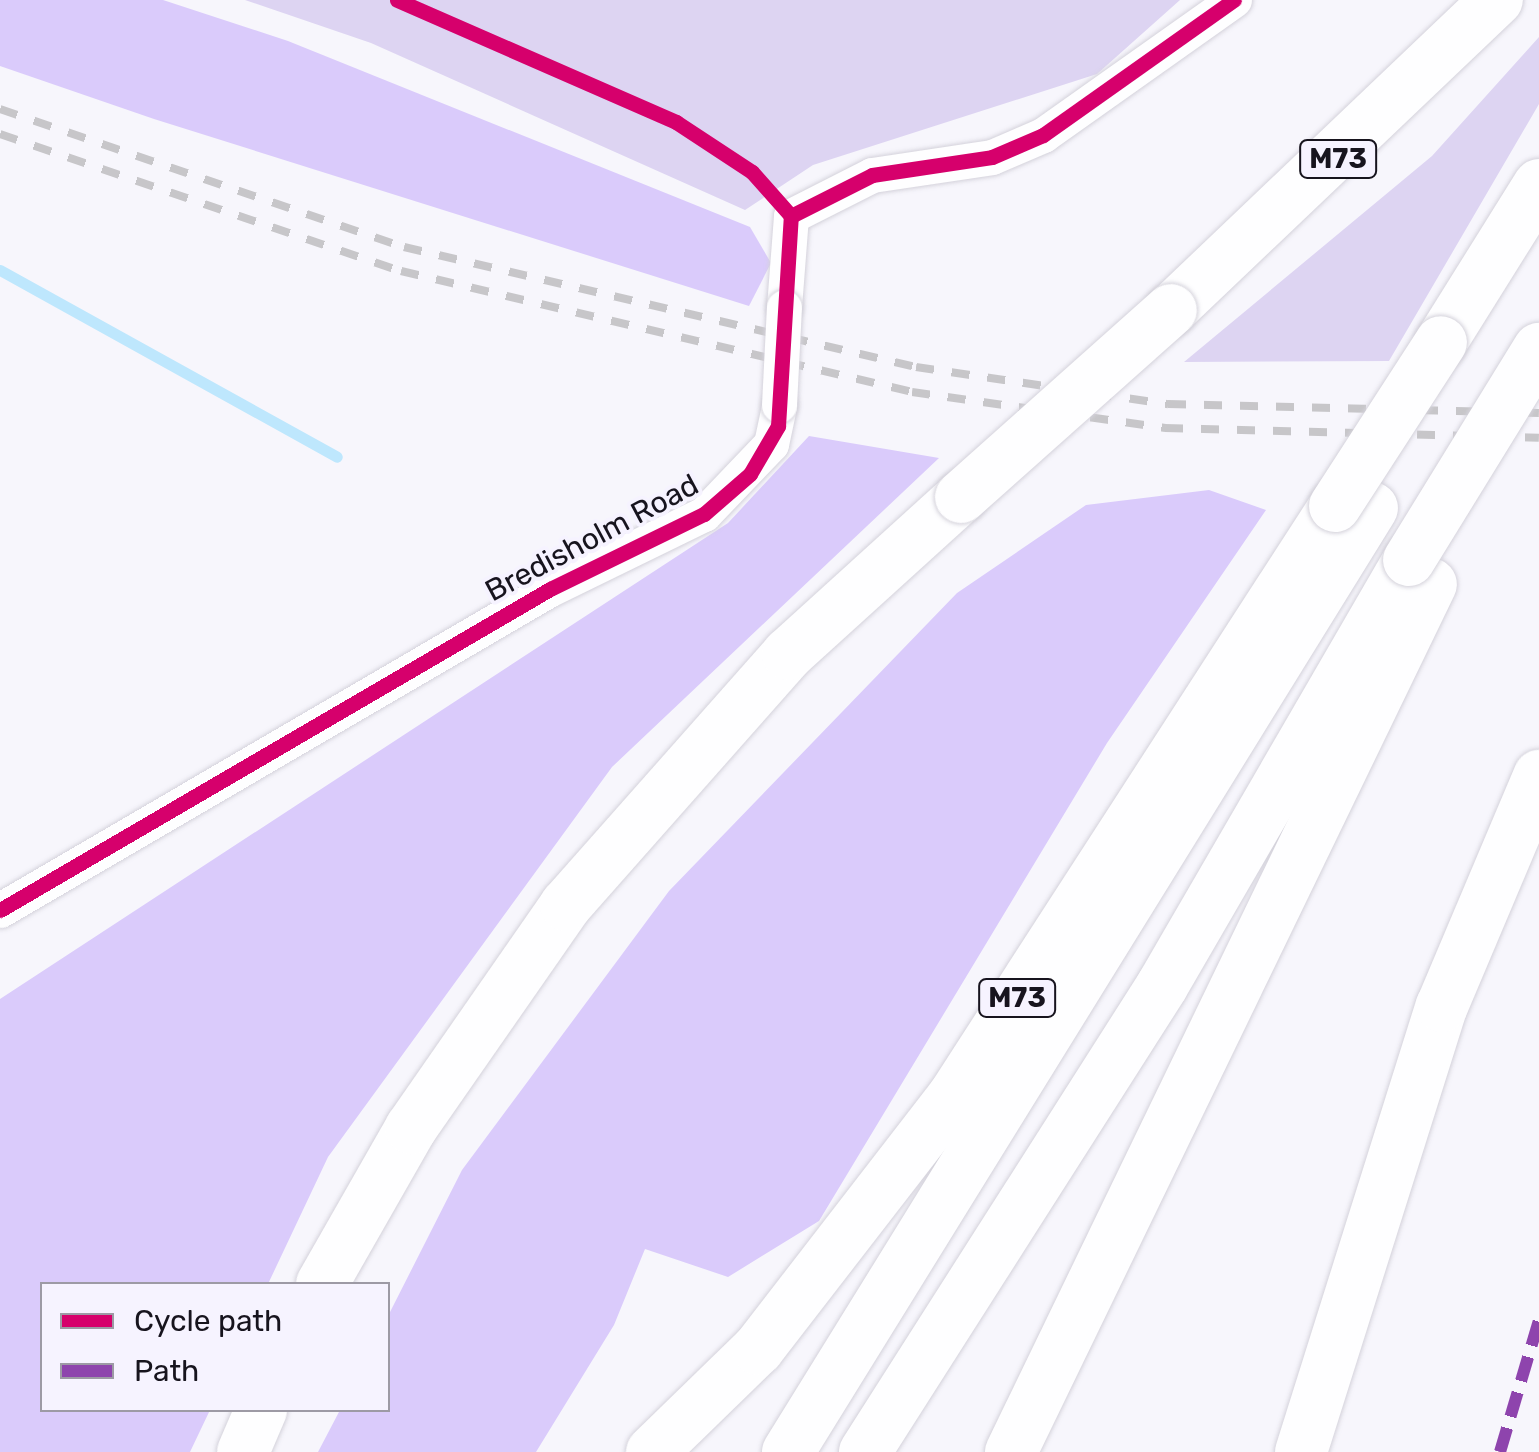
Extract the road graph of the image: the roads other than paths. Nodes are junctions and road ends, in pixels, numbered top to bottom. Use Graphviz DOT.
graph roads {
  1 [pos="1234,0"];
  2 [pos="1497,0"];
  3 [pos="1539,185"];
  4 [pos="1539,220"];
  5 [pos="1456,342"];
  6 [pos="1539,351"];
  7 [pos="1354,507"];
  8 [pos="1422,567"];
  9 [pos="1539,776"];
  10 [pos="0,910"];
  11 [pos="323,1282"];
  12 [pos="260,1412"];
  13 [pos="242,1452"];
  14 [pos="652,1452"];
  15 [pos="788,1452"];
  16 [pos="865,1452"];
  17 [pos="1011,1452"];
  18 [pos="1300,1452"];
  1 -- 10 [label="street, Bredisholm Road, bridge"];
  2 -- 11 [label="highway, M73, bridge"];
  3 -- 5 [label="highway, M73"];
  4 -- 5 [label="highway, M73"];
  5 -- 7 [label="highway, M73"];
  6 -- 8 [label="highway, bridge"];
  7 -- 14 [label="highway, M73"];
  7 -- 15 [label="highway, M73"];
  8 -- 16 [label="highway"];
  8 -- 17 [label="highway"];
  9 -- 18 [label="highway"];
  12 -- 13 [label="highway"];
}
